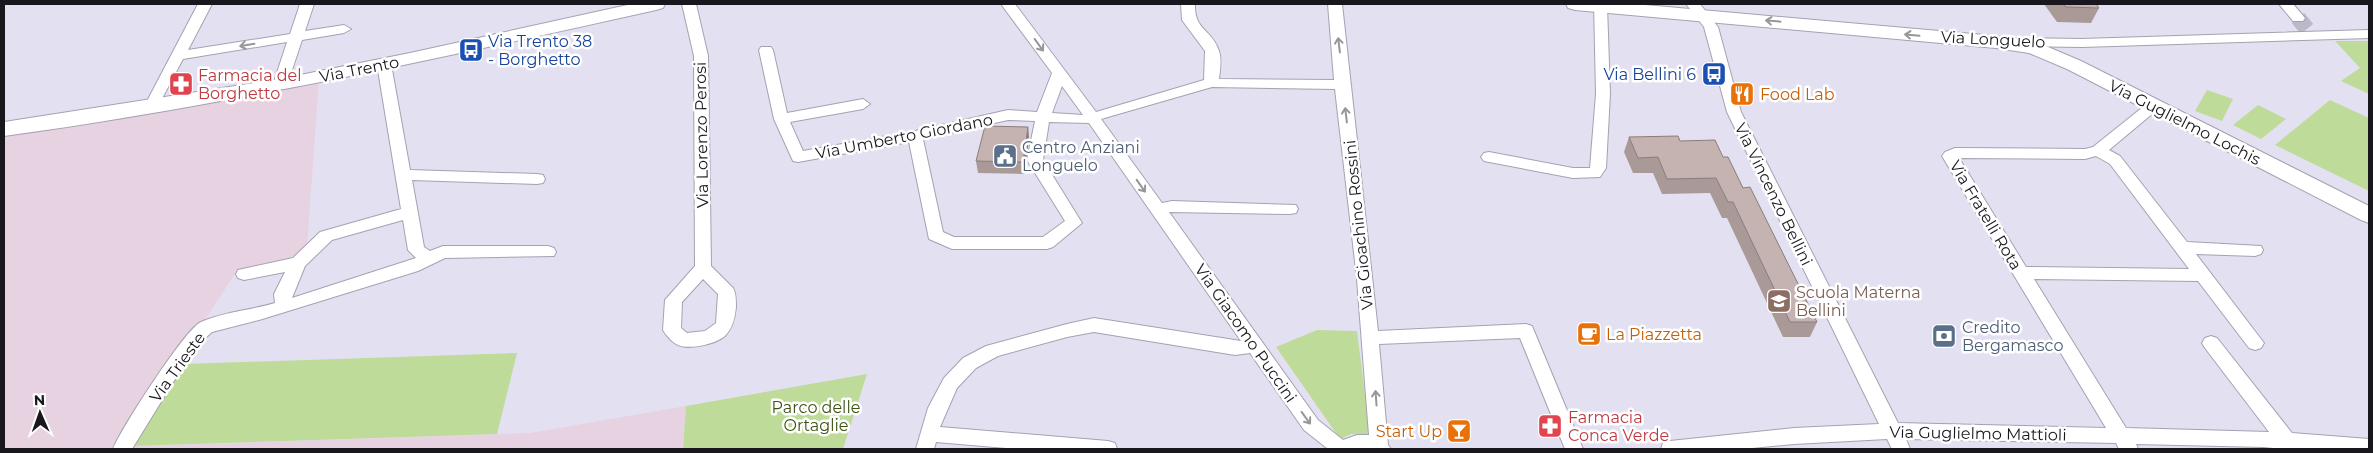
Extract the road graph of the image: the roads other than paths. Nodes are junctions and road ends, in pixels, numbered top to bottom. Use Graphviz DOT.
graph roads {
  1 [pos="204,4"];
  2 [pos="307,4"];
  3 [pos="656,4"];
  4 [pos="688,4"];
  5 [pos="1009,4"];
  6 [pos="1188,4"];
  7 [pos="1335,4"];
  8 [pos="1575,4"];
  9 [pos="2286,4"];
  10 [pos="1611,5"];
  11 [pos="620,8"];
  12 [pos="1697,9"];
  13 [pos="2306,27"];
  14 [pos="344,29"];
  15 [pos="2369,34"];
  16 [pos="295,37"];
  17 [pos="1996,42"];
  18 [pos="2082,43"];
  19 [pos="766,50"];
  20 [pos="178,56"];
  21 [pos="384,64"];
  22 [pos="2074,65"];
  23 [pos="1059,74"];
  24 [pos="1211,83"];
  25 [pos="280,84"];
  26 [pos="1342,85"];
  27 [pos="152,104"];
  28 [pos="863,104"];
  29 [pos="2153,106"];
  30 [pos="1043,117"];
  31 [pos="1091,117"];
  32 [pos="781,119"];
  33 [pos="4,129"];
  34 [pos="915,136"];
  35 [pos="2098,151"];
  36 [pos="1489,157"];
  37 [pos="404,175"];
  38 [pos="537,179"];
  39 [pos="1158,210"];
  40 [pos="1290,210"];
  41 [pos="410,212"];
  42 [pos="2369,215"];
  43 [pos="2182,248"];
  44 [pos="2255,250"];
  45 [pos="548,252"];
  46 [pos="428,258"];
  47 [pos="298,263"];
  48 [pos="703,268"];
  49 [pos="2020,273"];
  50 [pos="244,274"];
  51 [pos="2202,275"];
  52 [pos="284,305"];
  53 [pos="1371,338"];
  54 [pos="2210,343"];
  55 [pos="2255,343"];
  56 [pos="1254,346"];
  57 [pos="1892,431"];
  58 [pos="927,442"];
  59 [pos="2125,443"];
  60 [pos="2290,445"];
  61 [pos="1057,446"];
  62 [pos="2369,447"];
  63 [pos="1380,448"];
  64 [pos="122,449"];
  65 [pos="1108,449"];
  66 [pos="1342,449"];
  67 [pos="1574,449"];
  68 [pos="1670,449"];
  69 [pos="1901,449"];
  1 -- 20 [label="street"];
  2 -- 16 [label="street"];
  3 -- 11 [label="street"];
  4 -- 48 [label="street, Via Lorenzo Perosi"];
  5 -- 23 [label="street, Via Giacomo Puccini, one-way"];
  6 -- 24 [label="street"];
  26 -- 7 [label="street, Via Gioachino Rossini, one-way"];
  8 -- 10 [label="street, Via Longuelo"];
  9 -- 13 [label="street"];
  10 -- 12 [label="street, Via Longuelo"];
  10 -- 36 [label="street"];
  11 -- 21 [label="street, Via Trento"];
  17 -- 12 [label="street, Via Longuelo, one-way"];
  12 -- 57 [label="street, Via Vincenzo Bellini"];
  13 -- 15 [label="street, Via Longuelo"];
  13 -- 18 [label="street, Via Longuelo"];
  14 -- 16 [label="street"];
  16 -- 20 [label="street, one-way"];
  16 -- 25 [label="street"];
  17 -- 18 [label="street, Via Longuelo"];
  17 -- 22 [label="street, Via Guglielmo Lochis"];
  18 -- 22 [label="street"];
  19 -- 32 [label="street, Via Umberto Giordano"];
  20 -- 27 [label="street"];
  21 -- 25 [label="street, Via Trento"];
  21 -- 37 [label="street"];
  22 -- 29 [label="street, Via Guglielmo Lochis"];
  23 -- 30 [label="street"];
  23 -- 31 [label="street, Via Giacomo Puccini"];
  24 -- 26 [label="street, Via Umberto Giordano"];
  24 -- 31 [label="street, Via Umberto Giordano"];
  25 -- 27 [label="street, Via Trento"];
  53 -- 26 [label="street, Via Gioachino Rossini, one-way"];
  27 -- 33 [label="street, Via Trento"];
  28 -- 32 [label="street"];
  29 -- 35 [label="street"];
  29 -- 42 [label="street, Via Guglielmo Lochis"];
  30 -- 31 [label="street, Via Umberto Giordano"];
  30 -- 34 [label="street, Via Umberto Giordano"];
  30 -- 34 [label="street"];
  31 -- 39 [label="street, Via Giacomo Puccini, one-way"];
  32 -- 34 [label="street, Via Umberto Giordano"];
  35 -- 43 [label="street"];
  35 -- 49 [label="street, Via Fratelli Rota"];
  37 -- 38 [label="street"];
  37 -- 41 [label="street"];
  39 -- 40 [label="street"];
  39 -- 56 [label="street, Via Giacomo Puccini"];
  41 -- 46 [label="street"];
  41 -- 47 [label="street"];
  43 -- 44 [label="street"];
  43 -- 51 [label="street"];
  45 -- 46 [label="street, Via Trieste"];
  46 -- 52 [label="street, Via Trieste"];
  47 -- 50 [label="street"];
  47 -- 52 [label="street"];
  49 -- 51 [label="street"];
  49 -- 59 [label="street, Via Fratelli Rota"];
  51 -- 55 [label="street"];
  52 -- 64 [label="street, Via Trieste"];
  63 -- 53 [label="street, Via Gioachino Rossini, one-way"];
  53 -- 67 [label="street"];
  54 -- 60 [label="street"];
  56 -- 58 [label="street"];
  56 -- 66 [label="street, Via Giacomo Puccini, one-way"];
  57 -- 59 [label="street, Via Guglielmo Mattioli"];
  57 -- 68 [label="street, Via Guglielmo Mattioli"];
  57 -- 69 [label="street, Via Vincenzo Bellini"];
  58 -- 61 [label="street"];
  59 -- 60 [label="street, Via Guglielmo Mattioli"];
  60 -- 62 [label="street, Via Guglielmo Mattioli"];
  61 -- 65 [label="street"];
  63 -- 66 [label="street, Via Giacomo Puccini"];
}
